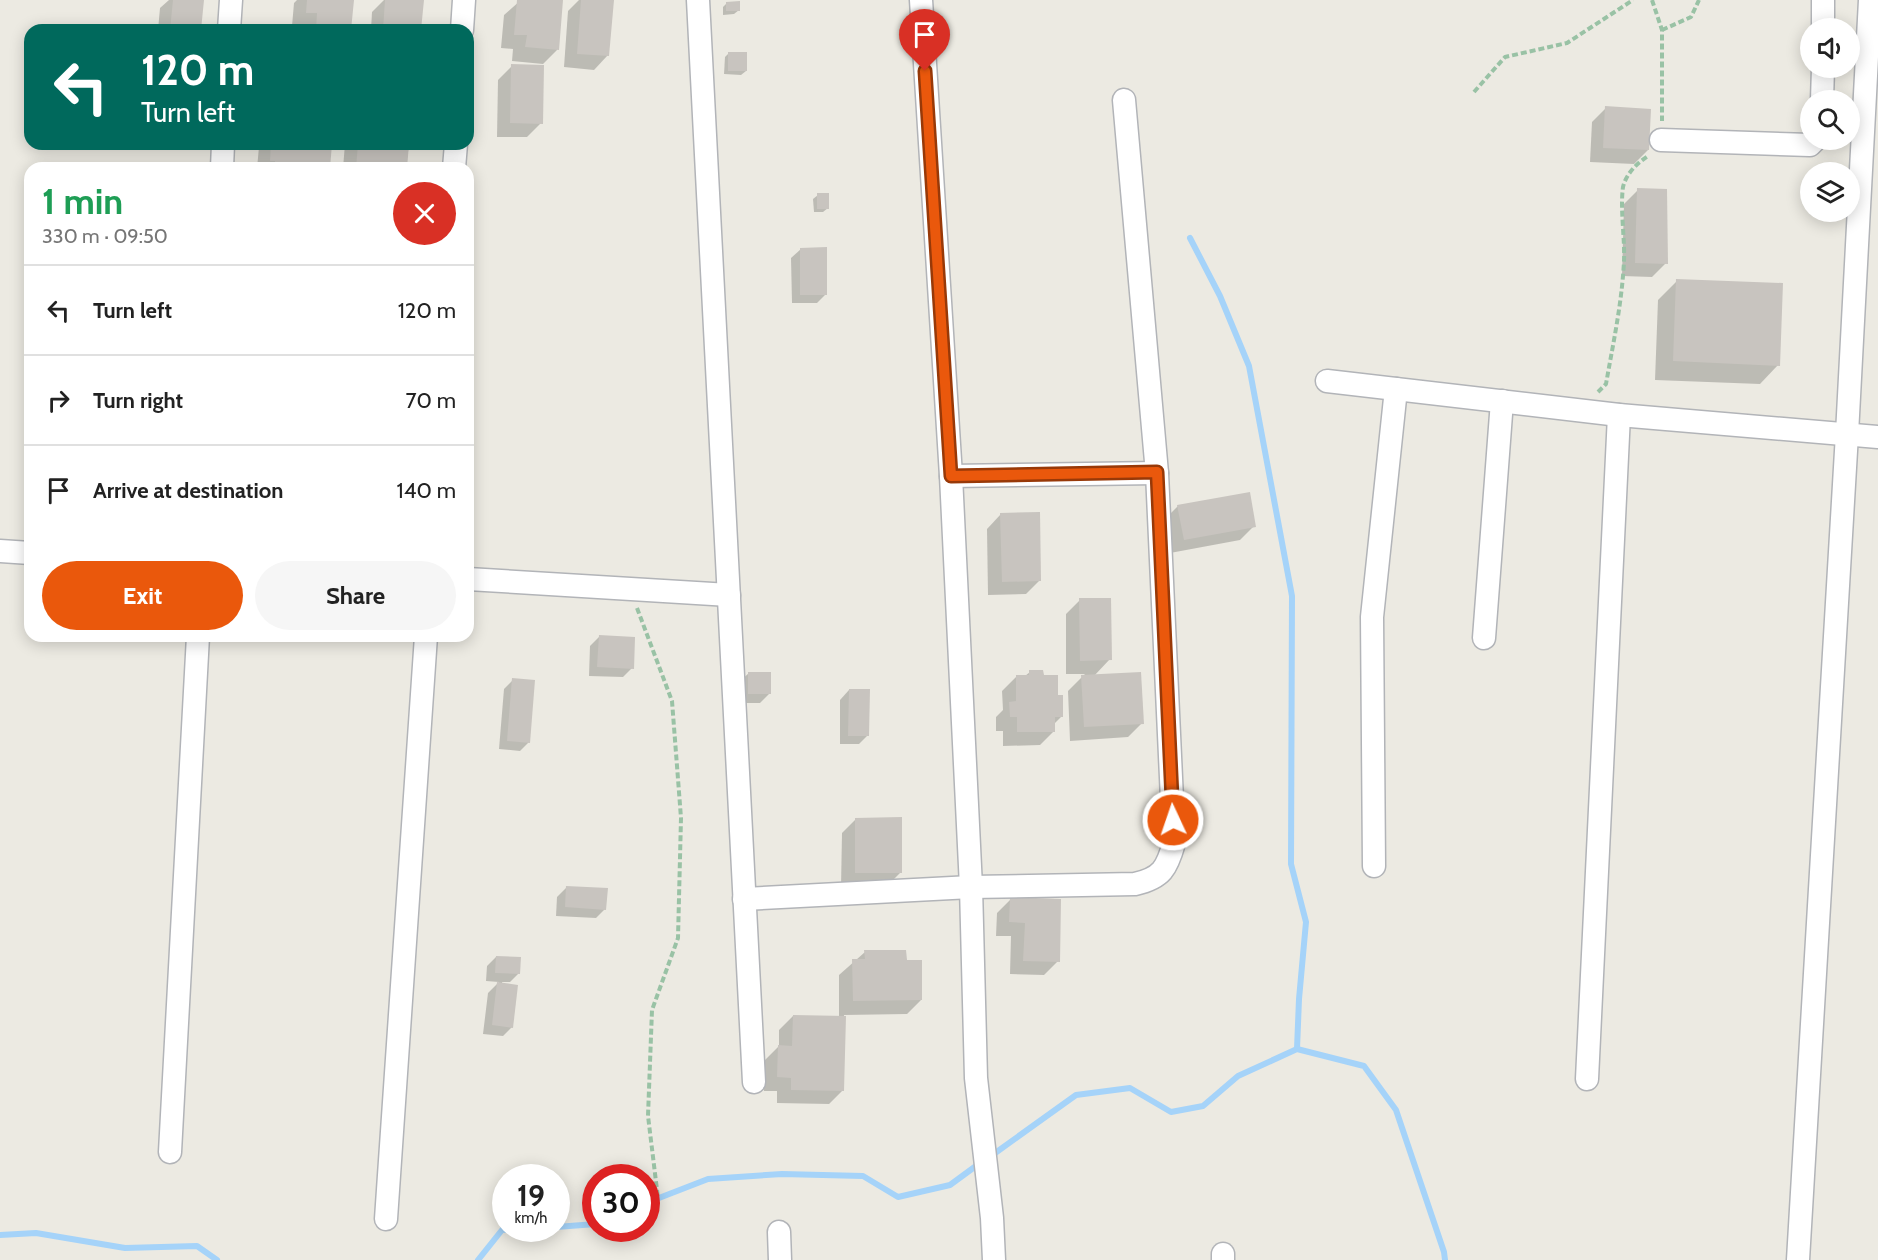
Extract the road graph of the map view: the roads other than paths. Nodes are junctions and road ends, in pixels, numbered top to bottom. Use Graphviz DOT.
graph roads {
  1 [pos="231,0"];
  2 [pos="464,0"];
  3 [pos="698,0"];
  4 [pos="921,0"];
  5 [pos="1823,0"];
  6 [pos="1870,0"];
  7 [pos="1823,18"];
  8 [pos="229,24"];
  9 [pos="462,24"];
  10 [pos="1124,100"];
  11 [pos="1661,140"];
  12 [pos="1800,145"];
  13 [pos="1327,381"];
  14 [pos="1396,389"];
  15 [pos="1502,402"];
  16 [pos="1619,416"];
  17 [pos="1847,434"];
  18 [pos="1878,437"];
  19 [pos="1157,472"];
  20 [pos="951,476"];
  21 [pos="0,551"];
  22 [pos="24,553"];
  23 [pos="474,579"];
  24 [pos="729,595"];
  25 [pos="1484,638"];
  26 [pos="198,642"];
  27 [pos="426,642"];
  28 [pos="1374,866"];
  29 [pos="971,887"];
  30 [pos="744,898"];
  31 [pos="1587,1079"];
  32 [pos="754,1082"];
  33 [pos="170,1152"];
  34 [pos="386,1219"];
  35 [pos="779,1232"];
  36 [pos="780,1260"];
  37 [pos="994,1260"];
  38 [pos="1798,1260"];
  1 -- 8 [label="street"];
  2 -- 9 [label="street"];
  3 -- 24 [label="street"];
  4 -- 20 [label="street"];
  5 -- 7 [label="street"];
  6 -- 17 [label="street"];
  10 -- 19 [label="street"];
  11 -- 12 [label="street"];
  13 -- 14 [label="street"];
  14 -- 15 [label="street"];
  14 -- 28 [label="street"];
  15 -- 16 [label="street"];
  15 -- 25 [label="street"];
  16 -- 17 [label="street"];
  16 -- 31 [label="street"];
  17 -- 18 [label="street"];
  17 -- 38 [label="street"];
  19 -- 20 [label="street"];
  19 -- 29 [label="street"];
  20 -- 29 [label="street"];
  21 -- 22 [label="street"];
  23 -- 24 [label="street"];
  24 -- 30 [label="street"];
  26 -- 33 [label="street"];
  27 -- 34 [label="street"];
  29 -- 30 [label="street"];
  29 -- 37 [label="street"];
  30 -- 32 [label="street"];
  35 -- 36 [label="street"];
}
